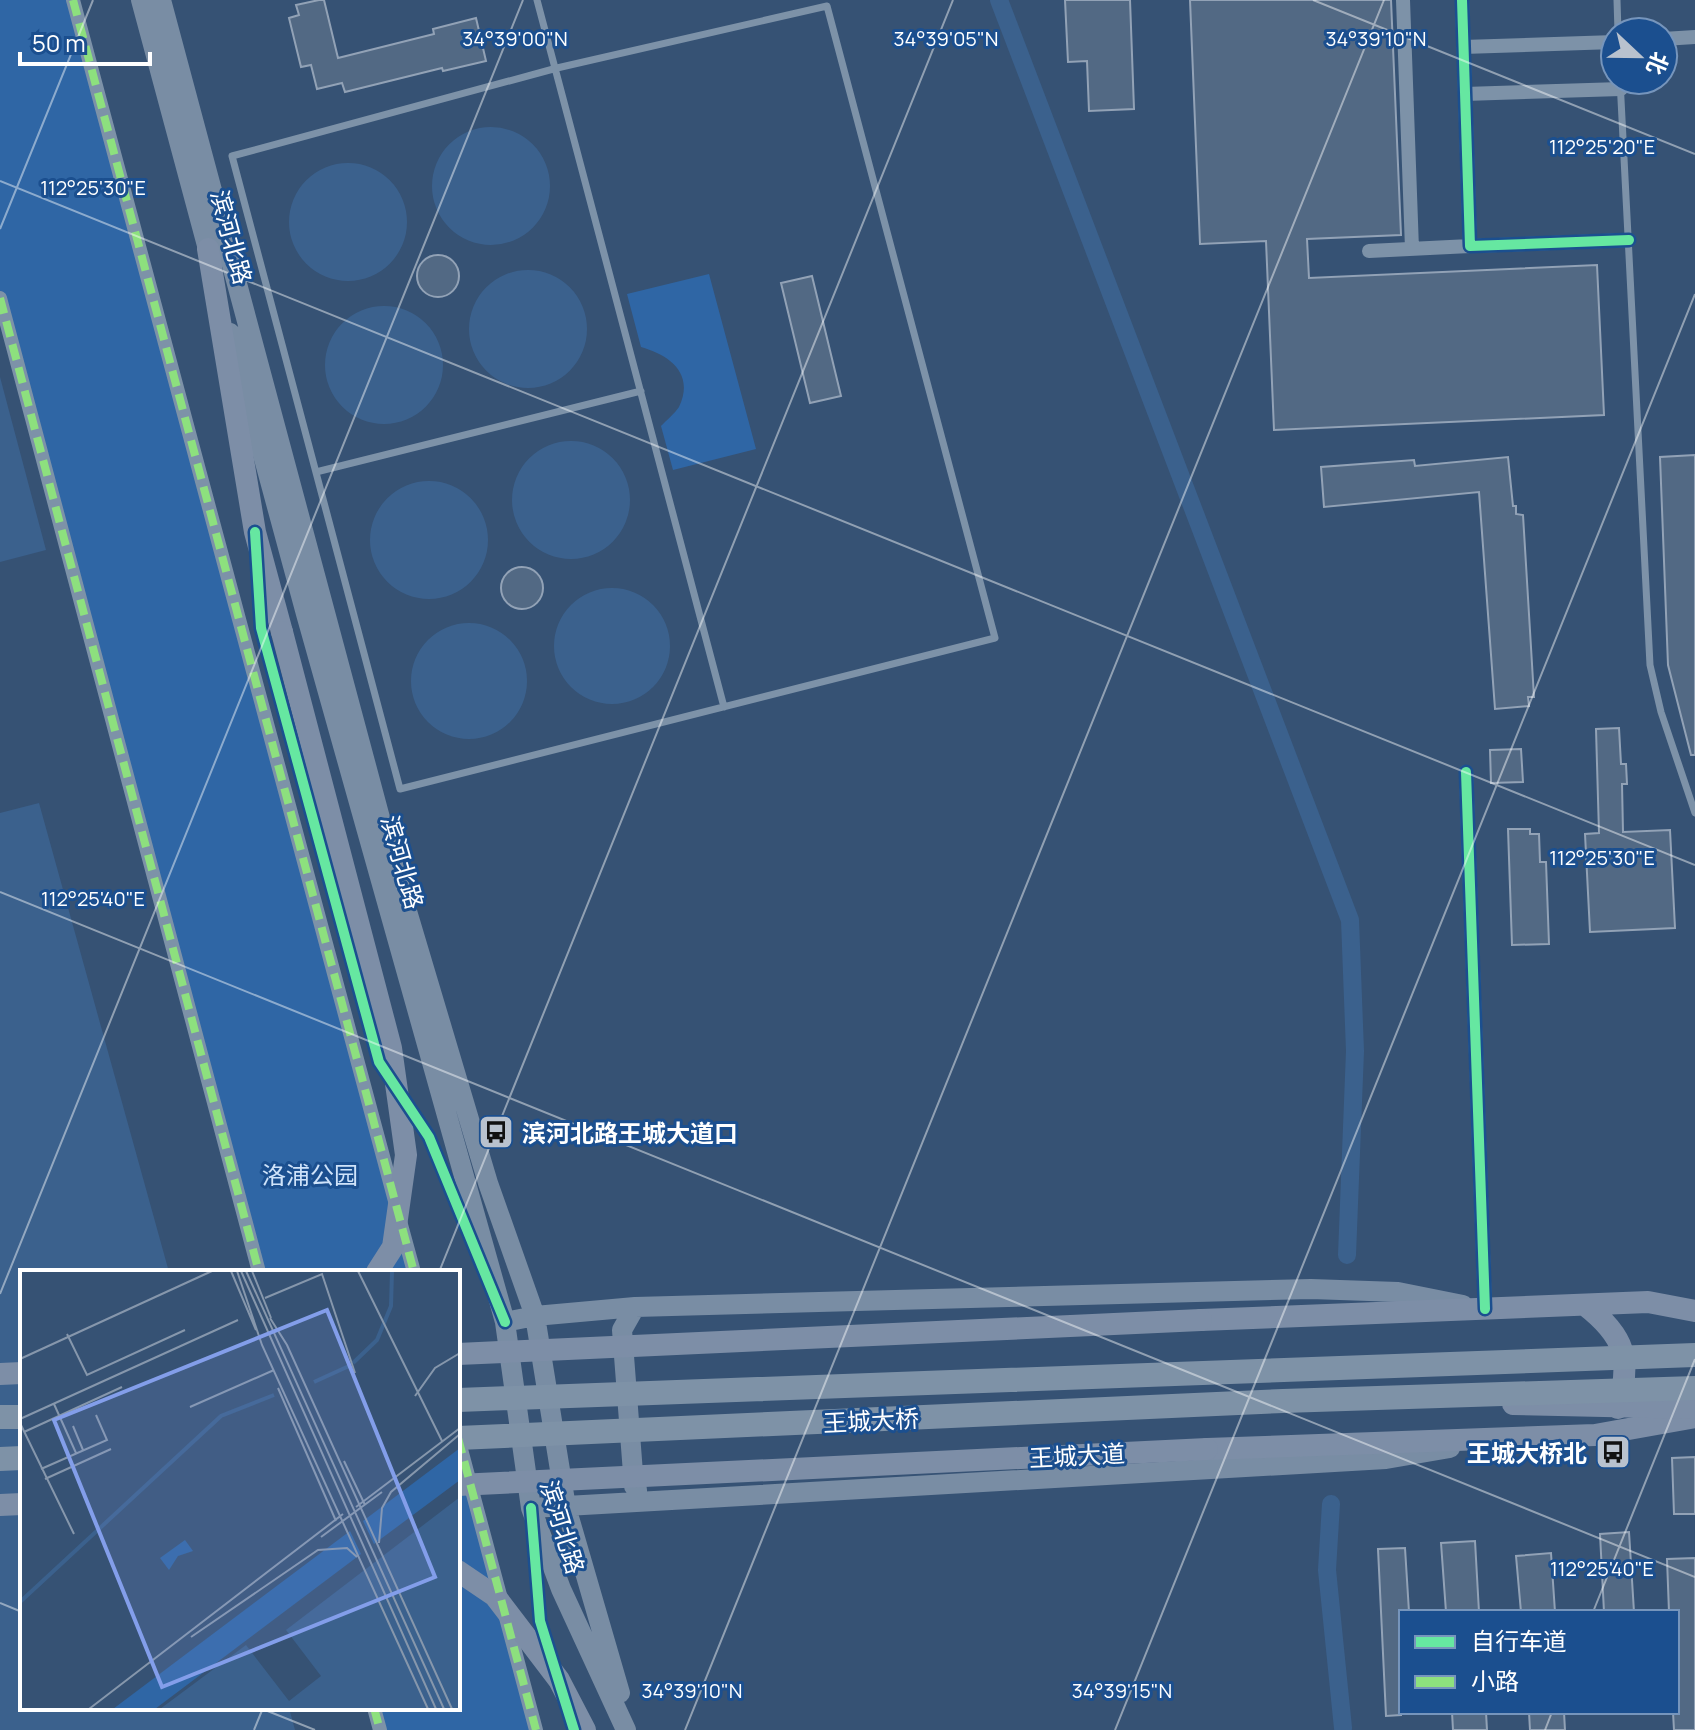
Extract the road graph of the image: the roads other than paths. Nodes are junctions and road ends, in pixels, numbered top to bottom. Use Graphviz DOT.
graph roads {
  1 [pos="73,0"];
  2 [pos="141,0"];
  3 [pos="161,0"];
  4 [pos="537,0"];
  5 [pos="1403,0"];
  6 [pos="1462,0"];
  7 [pos="1599,43"];
  8 [pos="1463,47"];
  9 [pos="557,68"];
  10 [pos="1599,85"];
  11 [pos="1465,94"];
  12 [pos="1622,96"];
  13 [pos="1629,240"];
  14 [pos="1470,246"];
  15 [pos="208,249"];
  16 [pos="1412,249"];
  17 [pos="1369,251"];
  18 [pos="0,298"];
  19 [pos="641,391"];
  20 [pos="316,472"];
  21 [pos="724,707"];
  22 [pos="1466,772"];
  23 [pos="1695,813"];
  24 [pos="258,1270"];
  25 [pos="378,1270"];
  26 [pos="413,1270"];
  27 [pos="1648,1302"];
  28 [pos="1695,1302"];
  29 [pos="1585,1305"];
  30 [pos="635,1307"];
  31 [pos="1485,1309"];
  32 [pos="1695,1311"];
  33 [pos="535,1316"];
  34 [pos="505,1322"];
  35 [pos="1695,1345"];
  36 [pos="460,1354"];
  37 [pos="1695,1355"];
  38 [pos="1559,1358"];
  39 [pos="20,1373"];
  40 [pos="0,1374"];
  41 [pos="1695,1388"];
  42 [pos="460,1400"];
  43 [pos="1283,1401"];
  44 [pos="1695,1408"];
  45 [pos="1695,1420"];
  46 [pos="1595,1435"];
  47 [pos="460,1438"];
  48 [pos="1513,1438"];
  49 [pos="460,1445"];
  50 [pos="20,1458"];
  51 [pos="0,1459"];
  52 [pos="460,1485"];
  53 [pos="644,1502"];
  54 [pos="20,1504"];
  55 [pos="0,1505"];
  56 [pos="566,1507"];
  57 [pos="531,1508"];
  58 [pos="460,1572"];
  59 [pos="375,1710"];
  60 [pos="380,1730"];
  61 [pos="536,1730"];
  62 [pos="585,1730"];
  63 [pos="629,1730"];
  1 -- 26 [label="street"];
  2 -- 15 [label="main road, 滨河北路"];
  3 -- 33 [label="main road, 滨河北路"];
  4 -- 9 [label="lane"];
  5 -- 16 [label="street"];
  6 -- 8 [label="street"];
  7 -- 8 [label="street"];
  8 -- 11 [label="street"];
  9 -- 19 [label="lane"];
  9 -- 20 [label="lane"];
  9 -- 21 [label="lane"];
  10 -- 11 [label="street"];
  11 -- 14 [label="street"];
  12 -- 13 [label="lane"];
  13 -- 14 [label="street"];
  13 -- 23 [label="lane"];
  14 -- 16 [label="street"];
  15 -- 25 [label="main road, bridge"];
  15 -- 34 [label="main road, 滨河北路"];
  16 -- 17 [label="street"];
  18 -- 24 [label="street"];
  19 -- 20 [label="lane"];
  19 -- 21 [label="lane"];
  20 -- 21 [label="lane"];
  22 -- 31 [label="street"];
  27 -- 28 [label="main road"];
  27 -- 29 [label="main road"];
  27 -- 32 [label="main road"];
  29 -- 31 [label="main road"];
  29 -- 46 [label="main road"];
  30 -- 31 [label="main road"];
  30 -- 33 [label="main road"];
  30 -- 53 [label="main road"];
  31 -- 36 [label="main road, bridge"];
  33 -- 34 [label="main road"];
  33 -- 56 [label="main road, 滨河北路"];
  34 -- 57 [label="main road, 滨河北路"];
  35 -- 38 [label="main road, bridge"];
  37 -- 38 [label="highway, bridge"];
  38 -- 42 [label="highway, 王城大桥, bridge"];
  39 -- 40 [label="main road"];
  41 -- 43 [label="highway, bridge"];
  43 -- 44 [label="main road, bridge"];
  43 -- 47 [label="highway, 王城大桥, bridge"];
  45 -- 46 [label="main road, 王城大道"];
  46 -- 48 [label="main road, 王城大道"];
  48 -- 52 [label="main road, 王城大道, bridge"];
  48 -- 53 [label="main road"];
  49 -- 61 [label="street"];
  50 -- 51 [label="highway"];
  53 -- 56 [label="main road"];
  54 -- 55 [label="main road"];
  56 -- 57 [label="main road"];
  56 -- 63 [label="main road, 滨河北路"];
  57 -- 63 [label="main road, 滨河北路"];
  58 -- 62 [label="main road, bridge"];
  59 -- 60 [label="street"];
}
